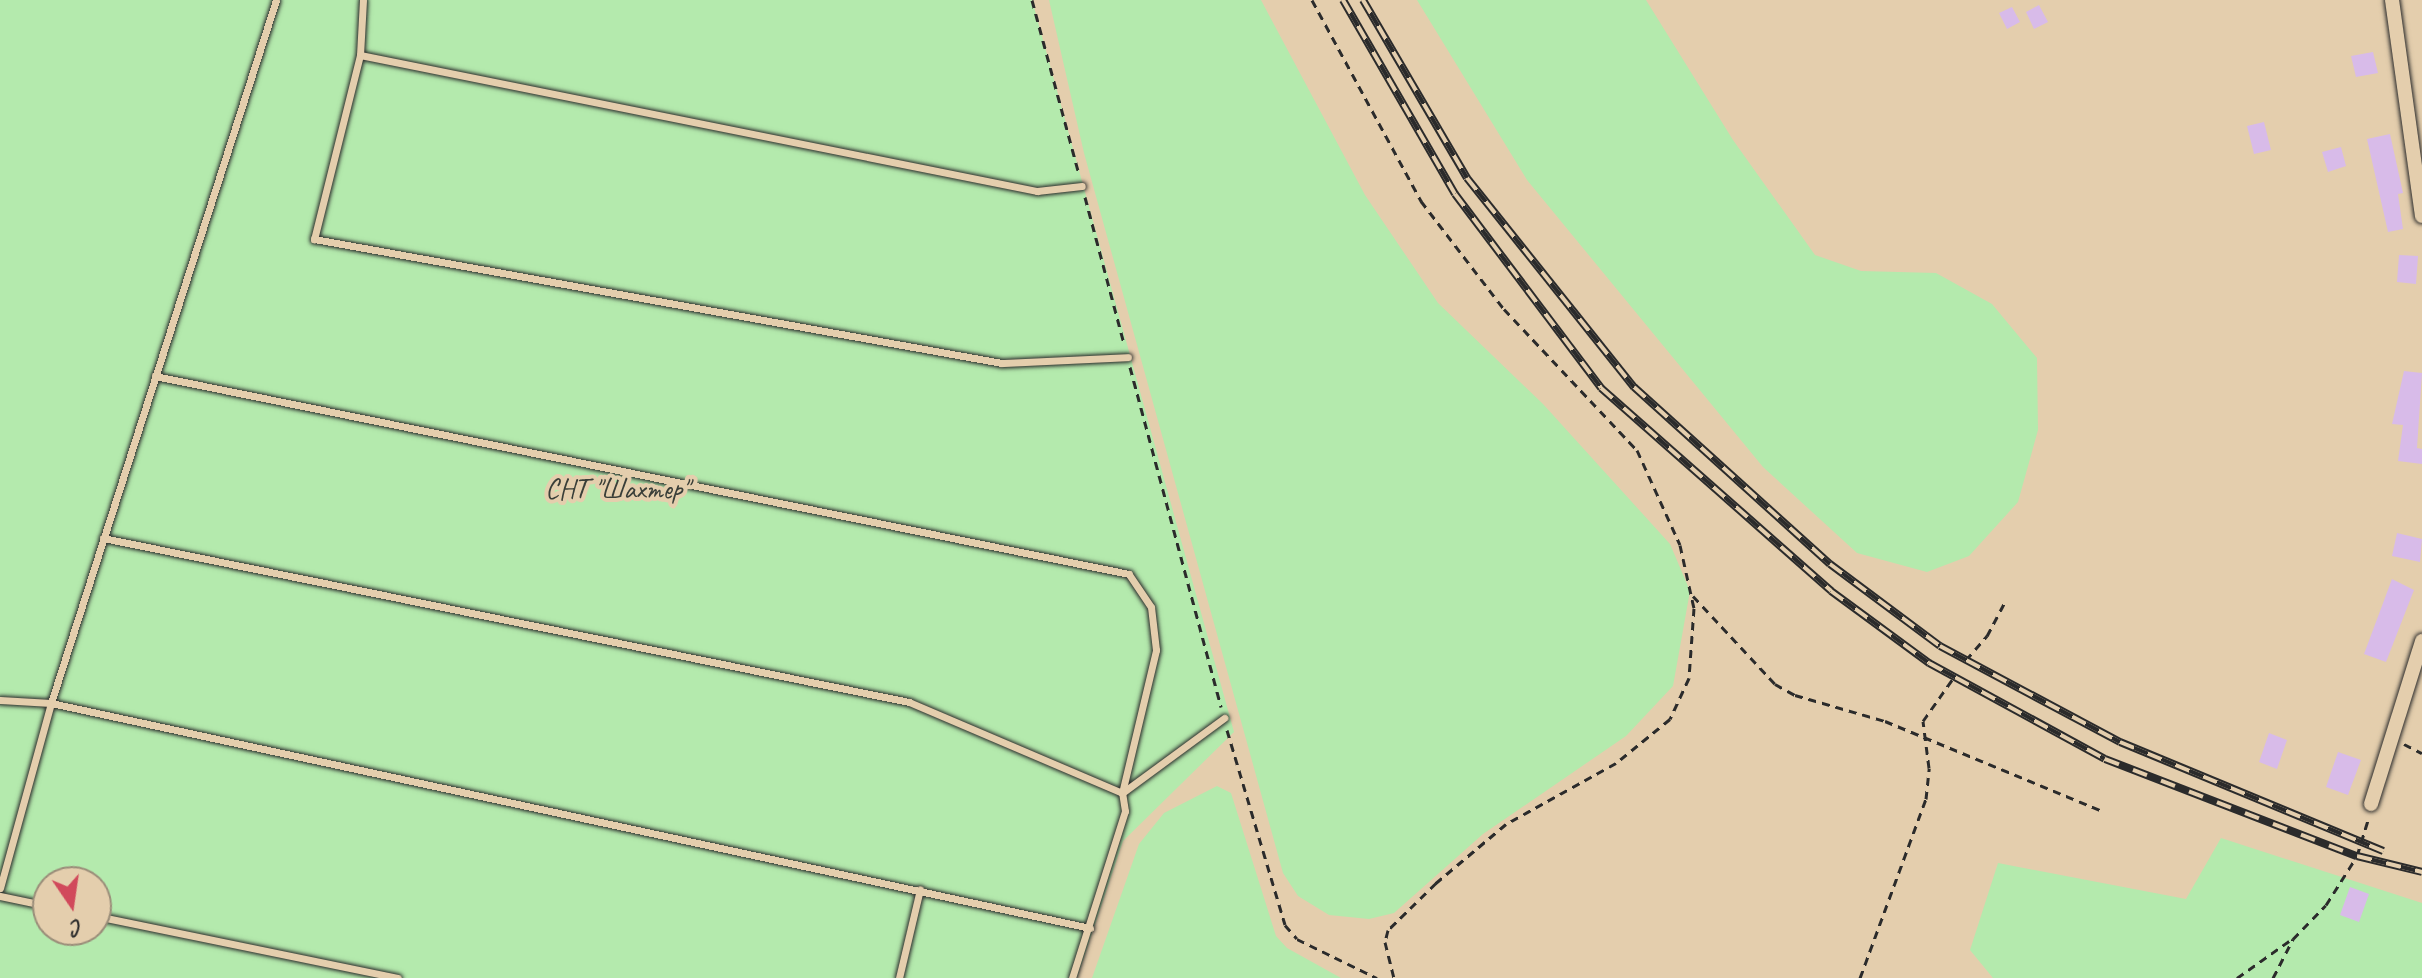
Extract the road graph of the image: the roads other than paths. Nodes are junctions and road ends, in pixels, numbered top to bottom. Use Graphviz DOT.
graph roads {
  1 [pos="276,0"];
  2 [pos="363,0"];
  3 [pos="2392,0"];
  4 [pos="360,55"];
  5 [pos="1082,186"];
  6 [pos="2422,216"];
  7 [pos="1128,357"];
  8 [pos="155,376"];
  9 [pos="103,538"];
  10 [pos="2422,641"];
  11 [pos="0,700"];
  12 [pos="51,703"];
  13 [pos="1224,718"];
  14 [pos="1122,793"];
  15 [pos="2371,804"];
  16 [pos="0,888"];
  17 [pos="920,889"];
  18 [pos="0,896"];
  19 [pos="32,903"];
  20 [pos="112,919"];
  21 [pos="1090,928"];
  22 [pos="398,978"];
  23 [pos="899,978"];
  24 [pos="1072,978"];
  1 -- 8 [label="lane"];
  2 -- 4 [label="lane"];
  3 -- 6 [label="street"];
  4 -- 5 [label="lane"];
  4 -- 7 [label="lane"];
  8 -- 9 [label="lane"];
  8 -- 14 [label="lane"];
  9 -- 12 [label="lane"];
  9 -- 14 [label="lane"];
  10 -- 15 [label="street"];
  11 -- 12 [label="lane"];
  12 -- 16 [label="lane"];
  12 -- 17 [label="lane"];
  13 -- 14 [label="lane"];
  14 -- 21 [label="lane"];
  17 -- 21 [label="lane"];
  17 -- 23 [label="lane"];
  18 -- 19 [label="lane"];
  20 -- 22 [label="lane"];
  21 -- 24 [label="lane"];
}
